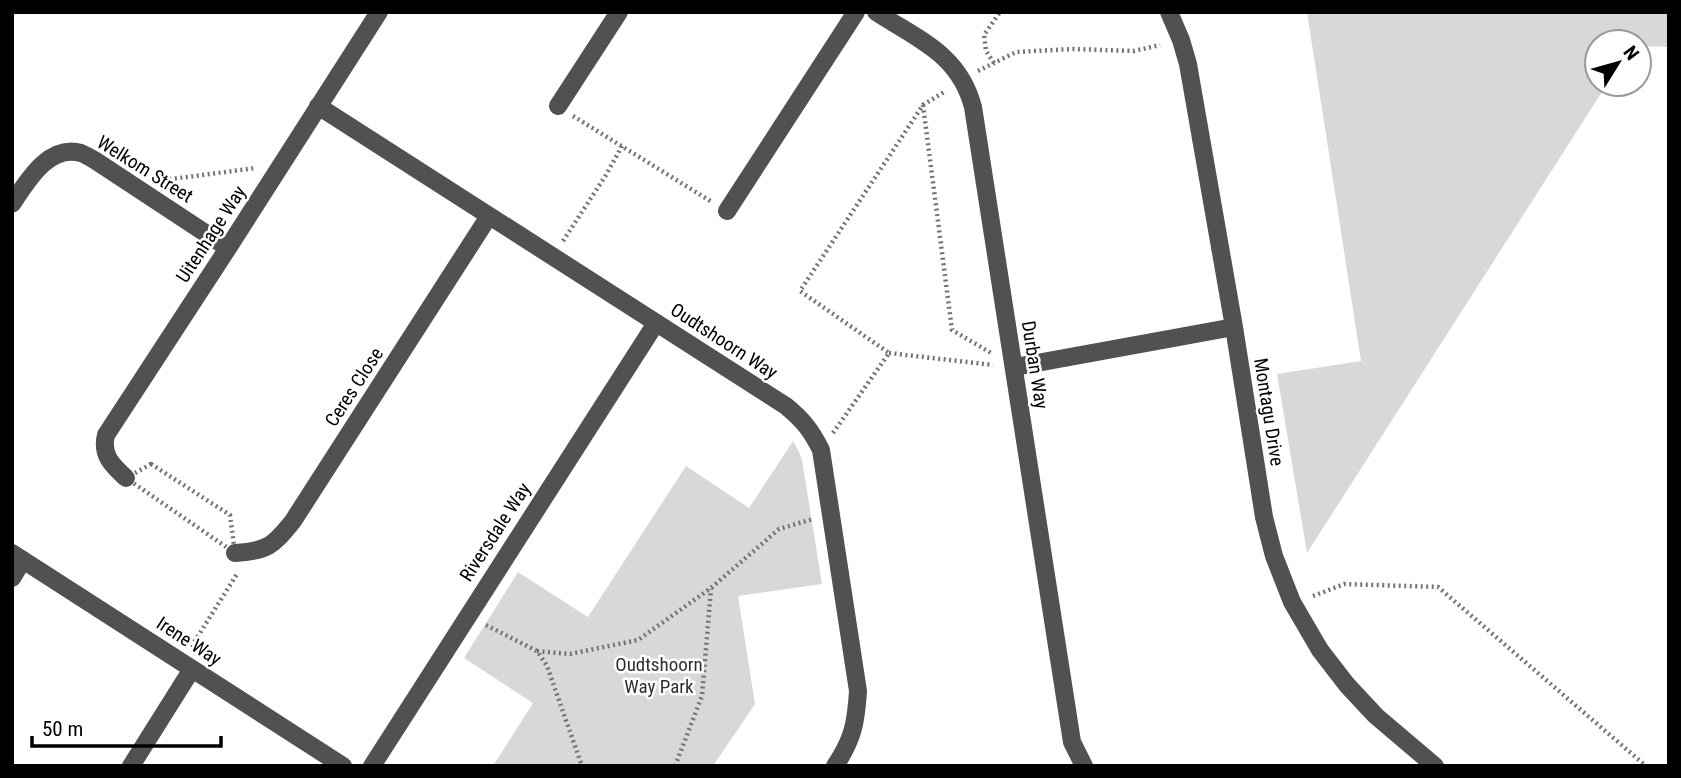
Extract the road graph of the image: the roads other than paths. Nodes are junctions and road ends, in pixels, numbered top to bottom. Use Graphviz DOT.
graph roads {
  1 [pos="379,12"];
  2 [pos="619,12"];
  3 [pos="856,12"];
  4 [pos="876,12"];
  5 [pos="1169,12"];
  6 [pos="318,106"];
  7 [pos="558,106"];
  8 [pos="12,204"];
  9 [pos="727,211"];
  10 [pos="489,216"];
  11 [pos="228,248"];
  12 [pos="656,323"];
  13 [pos="1234,327"];
  14 [pos="1015,367"];
  15 [pos="126,478"];
  16 [pos="235,553"];
  17 [pos="18,556"];
  18 [pos="12,578"];
  19 [pos="192,668"];
  20 [pos="1431,765"];
  21 [pos="131,766"];
  22 [pos="343,766"];
  23 [pos="372,766"];
  24 [pos="835,766"];
  25 [pos="1084,766"];
  1 -- 6 [label="street, Uitenhage Way"];
  2 -- 7 [label="street"];
  3 -- 9 [label="street"];
  4 -- 14 [label="street, Durban Way"];
  5 -- 13 [label="street, Montagu Drive"];
  6 -- 10 [label="street, Oudtshoorn Way"];
  6 -- 11 [label="street, Uitenhage Way"];
  8 -- 11 [label="street, Welkom Street"];
  10 -- 12 [label="street, Oudtshoorn Way"];
  10 -- 16 [label="street, Ceres Close"];
  11 -- 15 [label="street, Uitenhage Way"];
  12 -- 23 [label="street, Riversdale Way"];
  12 -- 24 [label="street, Oudtshoorn Way"];
  13 -- 14 [label="street"];
  13 -- 20 [label="street, Montagu Drive"];
  14 -- 25 [label="street, Durban Way"];
  17 -- 18 [label="street"];
  17 -- 19 [label="street, Irene Way"];
  19 -- 21 [label="street"];
  19 -- 22 [label="street, Irene Way"];
}
